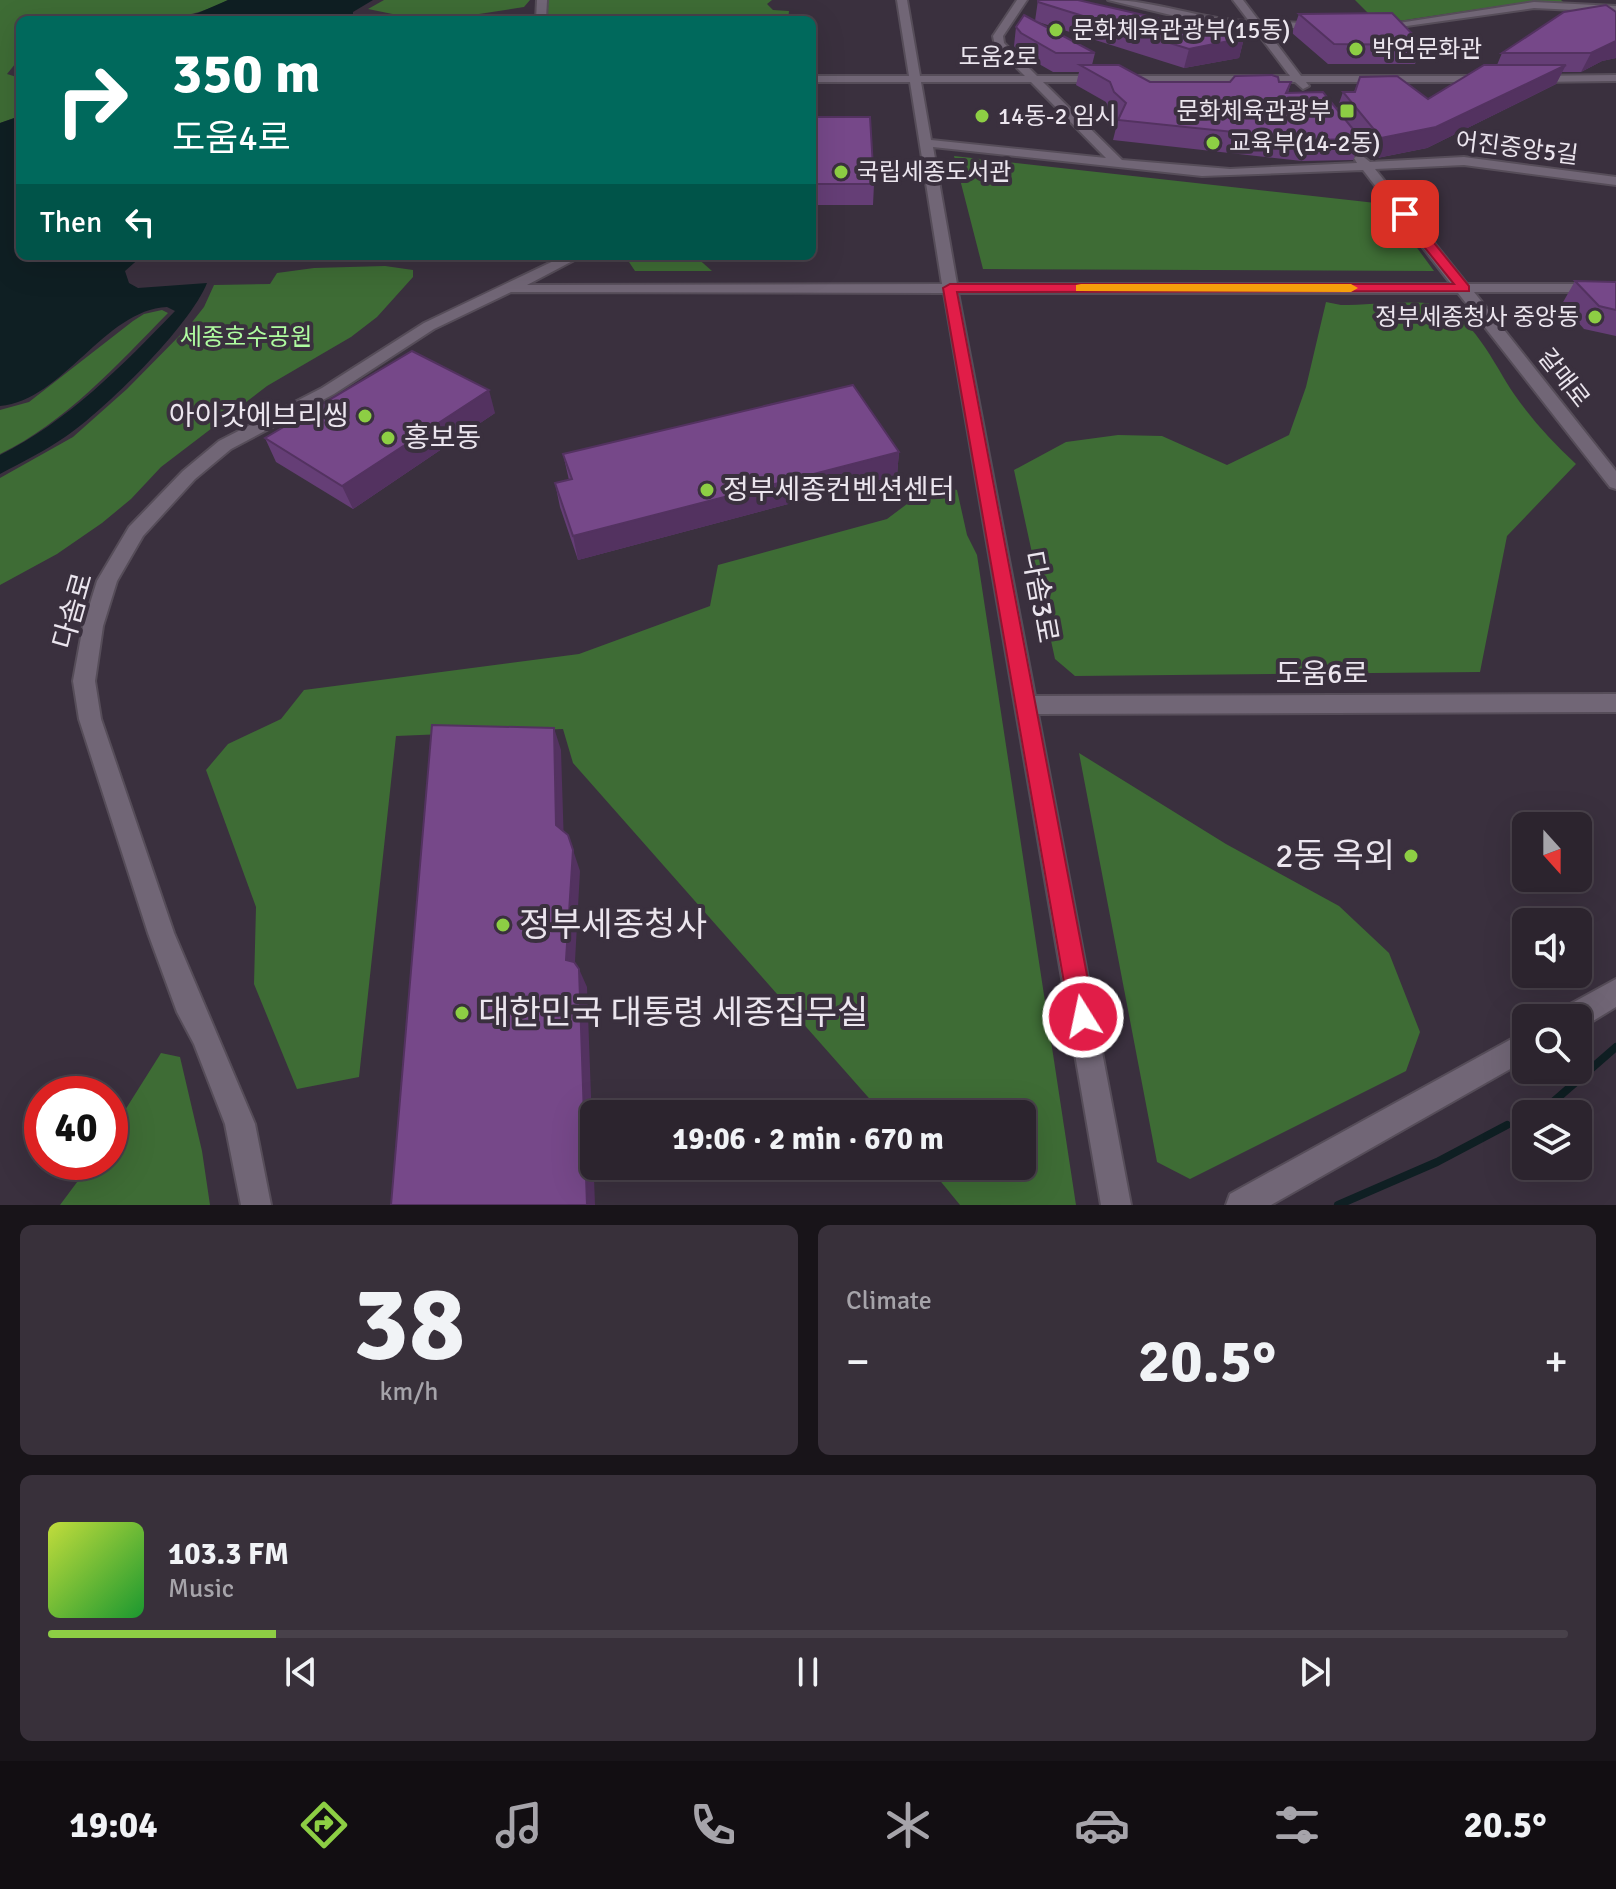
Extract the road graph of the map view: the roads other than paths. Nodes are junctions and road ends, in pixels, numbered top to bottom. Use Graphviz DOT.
graph roads {
  1 [pos="902,0"];
  2 [pos="1022,0"];
  3 [pos="1113,0"];
  4 [pos="1238,0"];
  5 [pos="1573,0"];
  6 [pos="1584,7"];
  7 [pos="1616,9"];
  8 [pos="1605,23"];
  9 [pos="1255,24"];
  10 [pos="1328,26"];
  11 [pos="1369,27"];
  12 [pos="1616,78"];
  13 [pos="816,79"];
  14 [pos="915,79"];
  15 [pos="1035,79"];
  16 [pos="1297,79"];
  17 [pos="1508,79"];
  18 [pos="1524,79"];
  19 [pos="1307,91"];
  20 [pos="926,143"];
  21 [pos="1355,153"];
  22 [pos="1117,162"];
  23 [pos="1364,165"];
  24 [pos="1616,181"];
  25 [pos="567,260"];
  26 [pos="950,288"];
  27 [pos="1465,288"];
  28 [pos="1616,288"];
  29 [pos="511,289"];
  30 [pos="1616,483"];
  31 [pos="1616,703"];
  32 [pos="1027,705"];
  33 [pos="1616,992"];
  34 [pos="1592,1007"];
  35 [pos="1512,1053"];
  36 [pos="256,1205"];
  37 [pos="1116,1205"];
  38 [pos="1241,1205"];
  1 -- 14 [label="street, 다솜3로"];
  2 -- 15 [label="street"];
  3 -- 9 [label="street"];
  4 -- 9 [label="street"];
  5 -- 6 [label="street"];
  6 -- 7 [label="street"];
  6 -- 8 [label="street"];
  6 -- 11 [label="street"];
  9 -- 10 [label="street"];
  9 -- 16 [label="street"];
  12 -- 18 [label="street"];
  13 -- 14 [label="street, 도움2로"];
  14 -- 15 [label="street, 도움2로"];
  14 -- 20 [label="street, 다솜3로"];
  15 -- 16 [label="street, 도움2로"];
  15 -- 22 [label="street"];
  16 -- 17 [label="street, 도움2로"];
  16 -- 19 [label="street"];
  20 -- 22 [label="street, 어진중앙5길"];
  20 -- 26 [label="street, 다솜3로"];
  21 -- 23 [label="street, 갈매로"];
  22 -- 23 [label="street, 어진중앙5길"];
  23 -- 24 [label="street, 어진중앙5길"];
  23 -- 27 [label="street, 갈매로"];
  25 -- 29 [label="street, 다솜로"];
  26 -- 27 [label="street"];
  26 -- 29 [label="street"];
  26 -- 32 [label="street, 다솜3로"];
  27 -- 28 [label="street"];
  27 -- 30 [label="street, 갈매로"];
  29 -- 36 [label="street, 다솜로"];
  31 -- 32 [label="street, 도움6로"];
  32 -- 37 [label="street, 다솜3로"];
  33 -- 34 [label="street"];
  35 -- 38 [label="street"];
}
